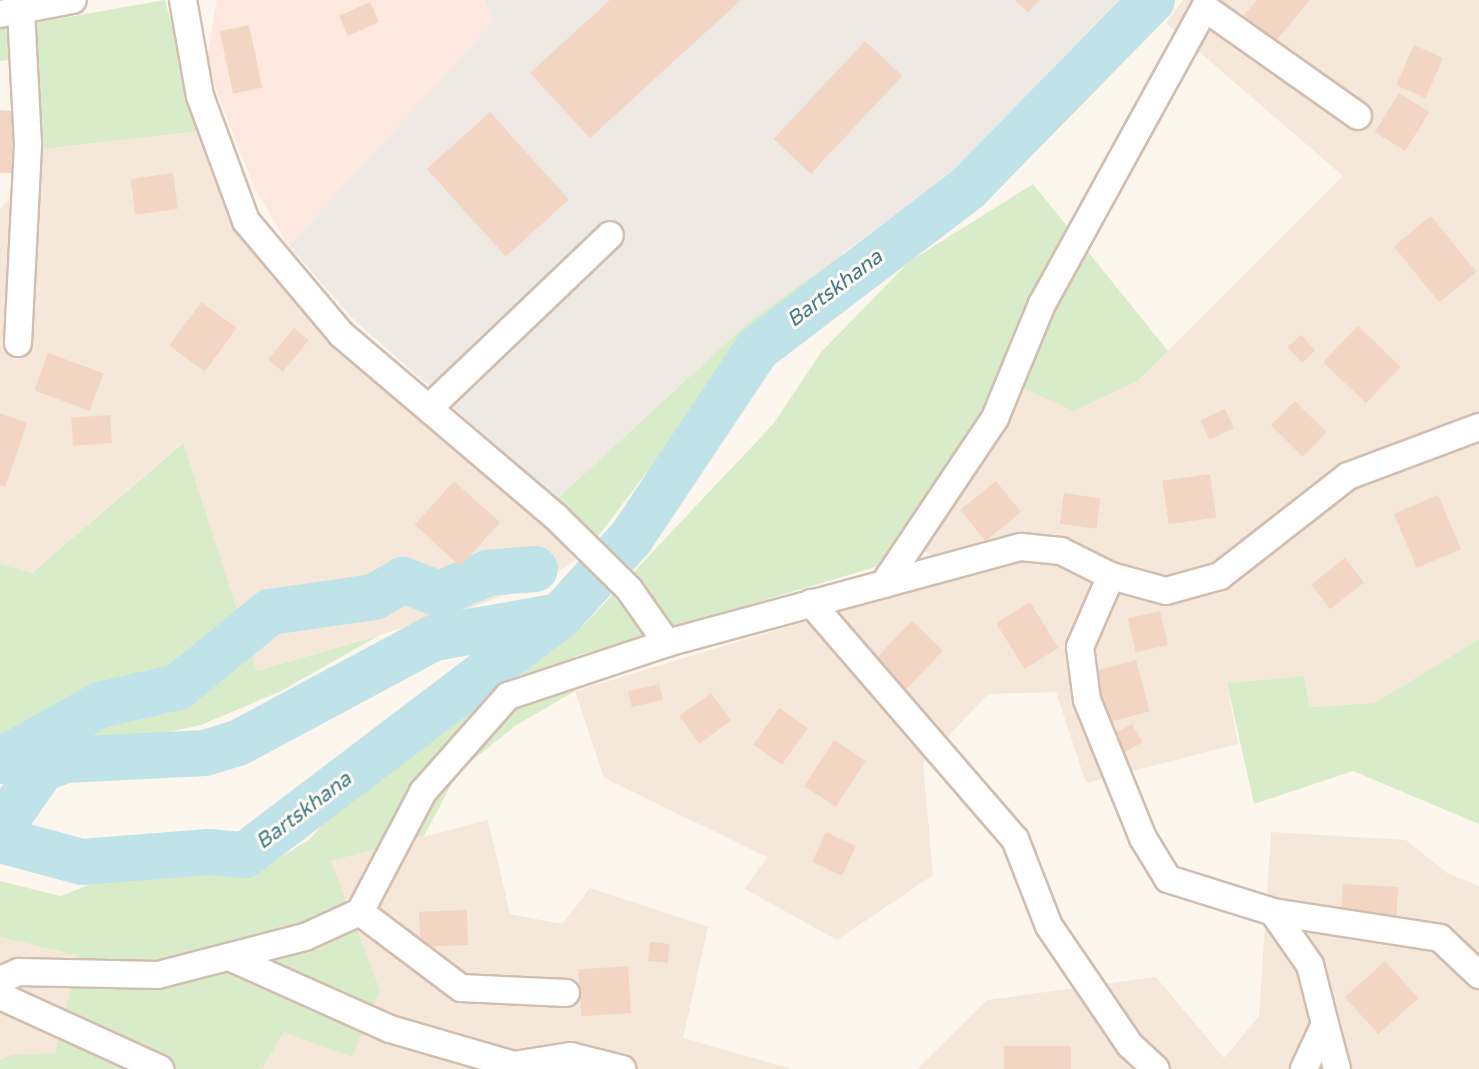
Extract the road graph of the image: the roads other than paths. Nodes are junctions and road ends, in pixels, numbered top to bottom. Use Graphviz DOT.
graph roads {
  1 [pos="73,0"];
  2 [pos="183,0"];
  3 [pos="11,12"];
  4 [pos="1358,116"];
  5 [pos="610,235"];
  6 [pos="18,343"];
  7 [pos="429,408"];
  8 [pos="1479,427"];
  9 [pos="1111,576"];
  10 [pos="884,584"];
  11 [pos="811,603"];
  12 [pos="667,643"];
  13 [pos="360,912"];
  14 [pos="1273,912"];
  15 [pos="229,957"];
  16 [pos="1479,975"];
  17 [pos="0,980"];
  18 [pos="566,993"];
  19 [pos="0,996"];
  20 [pos="1325,1024"];
  21 [pos="160,1069"];
  22 [pos="622,1069"];
  23 [pos="1156,1069"];
  24 [pos="1304,1069"];
  25 [pos="1337,1069"];
  1 -- 3 [label="street"];
  2 -- 7 [label="street"];
  3 -- 6 [label="street"];
  4 -- 10 [label="street"];
  5 -- 7 [label="street"];
  7 -- 12 [label="street"];
  8 -- 9 [label="street"];
  9 -- 10 [label="street"];
  9 -- 14 [label="street"];
  10 -- 11 [label="street"];
  11 -- 12 [label="street"];
  11 -- 23 [label="street"];
  12 -- 13 [label="street"];
  13 -- 15 [label="street"];
  13 -- 18 [label="street"];
  14 -- 16 [label="street"];
  14 -- 20 [label="street"];
  15 -- 17 [label="street"];
  15 -- 22 [label="street"];
  19 -- 21 [label="street"];
  20 -- 24 [label="street"];
  20 -- 25 [label="street"];
}
